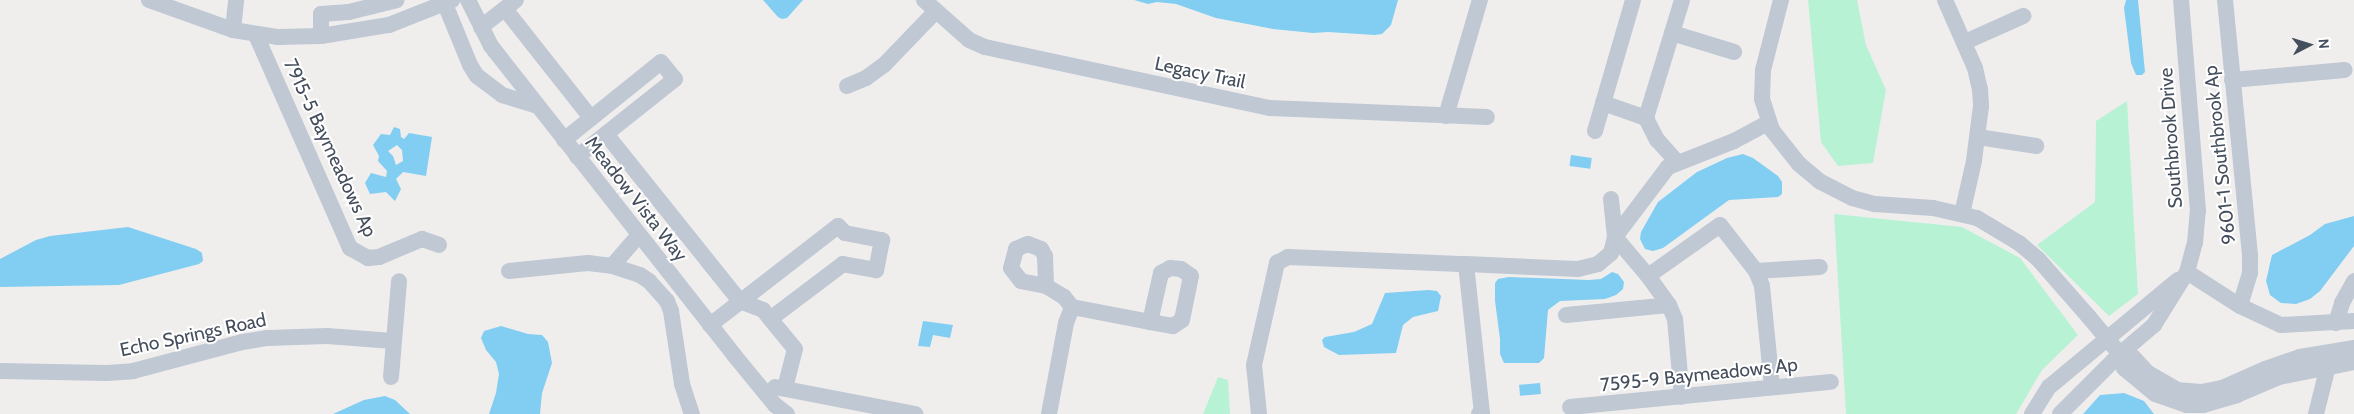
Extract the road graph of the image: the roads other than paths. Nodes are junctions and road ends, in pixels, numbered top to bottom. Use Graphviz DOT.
graph roads {
  1 [pos="149,0"];
  2 [pos="236,0"];
  3 [pos="397,0"];
  4 [pos="468,0"];
  5 [pos="1480,0"];
  6 [pos="1633,0"];
  7 [pos="1682,0"];
  8 [pos="1781,0"];
  9 [pos="1945,0"];
  10 [pos="2181,0"];
  11 [pos="2225,0"];
  12 [pos="449,2"];
  13 [pos="511,5"];
  14 [pos="930,6"];
  15 [pos="2023,16"];
  16 [pos="481,27"];
  17 [pos="233,30"];
  18 [pos="1672,33"];
  19 [pos="256,35"];
  20 [pos="322,36"];
  21 [pos="1965,42"];
  22 [pos="1734,52"];
  23 [pos="2345,70"];
  24 [pos="2232,80"];
  25 [pos="847,86"];
  26 [pos="1603,102"];
  27 [pos="537,106"];
  28 [pos="1446,116"];
  29 [pos="1487,117"];
  30 [pos="591,118"];
  31 [pos="1646,118"];
  32 [pos="1768,123"];
  33 [pos="1595,131"];
  34 [pos="606,134"];
  35 [pos="1978,137"];
  36 [pos="564,140"];
  37 [pos="2036,146"];
  38 [pos="577,157"];
  39 [pos="1678,163"];
  40 [pos="1611,199"];
  41 [pos="1962,214"];
  42 [pos="639,235"];
  43 [pos="1615,237"];
  44 [pos="439,246"];
  45 [pos="1466,264"];
  46 [pos="612,266"];
  47 [pos="1820,266"];
  48 [pos="509,270"];
  49 [pos="1756,271"];
  50 [pos="2187,272"];
  51 [pos="1648,276"];
  52 [pos="399,281"];
  53 [pos="2354,281"];
  54 [pos="1046,286"];
  55 [pos="683,291"];
  56 [pos="667,301"];
  57 [pos="740,301"];
  58 [pos="1669,305"];
  59 [pos="2240,306"];
  60 [pos="1072,307"];
  61 [pos="1566,315"];
  62 [pos="770,318"];
  63 [pos="2354,321"];
  64 [pos="1150,322"];
  65 [pos="2336,323"];
  66 [pos="710,325"];
  67 [pos="2108,339"];
  68 [pos="393,341"];
  69 [pos="2354,348"];
  70 [pos="2120,354"];
  71 [pos="2330,358"];
  72 [pos="2354,362"];
  73 [pos="0,371"];
  74 [pos="390,377"];
  75 [pos="1831,382"];
  76 [pos="1772,387"];
  77 [pos="785,388"];
  78 [pos="763,390"];
  79 [pos="1682,397"];
  80 [pos="1570,407"];
  81 [pos="692,414"];
  82 [pos="787,414"];
  83 [pos="915,414"];
  84 [pos="1048,414"];
  85 [pos="1259,414"];
  86 [pos="1479,414"];
  87 [pos="2032,414"];
  88 [pos="2060,414"];
  89 [pos="2316,414"];
  1 -- 17 [label="street"];
  2 -- 17 [label="street"];
  3 -- 20 [label="street"];
  4 -- 16 [label="street, Meadow Vista Way"];
  5 -- 28 [label="street"];
  6 -- 26 [label="street"];
  7 -- 18 [label="street"];
  8 -- 32 [label="street"];
  9 -- 21 [label="street"];
  10 -- 50 [label="street, Southbrook Drive"];
  11 -- 24 [label="street, 9601-1 Southbrook Ap"];
  12 -- 20 [label="street"];
  12 -- 27 [label="street"];
  13 -- 16 [label="street"];
  13 -- 30 [label="street"];
  14 -- 25 [label="street"];
  14 -- 28 [label="street, Legacy Trail"];
  15 -- 21 [label="street"];
  16 -- 27 [label="street, Meadow Vista Way"];
  17 -- 19 [label="street"];
  18 -- 22 [label="street"];
  18 -- 31 [label="street"];
  19 -- 20 [label="street"];
  19 -- 44 [label="street, 7915-5 Baymeadows Ap"];
  21 -- 35 [label="street"];
  23 -- 24 [label="street"];
  24 -- 59 [label="street, 9601-1 Southbrook Ap"];
  26 -- 31 [label="street"];
  26 -- 33 [label="street"];
  27 -- 36 [label="street, Meadow Vista Way"];
  28 -- 29 [label="street, Legacy Trail"];
  30 -- 34 [label="street"];
  30 -- 36 [label="street"];
  31 -- 39 [label="street"];
  32 -- 39 [label="street"];
  32 -- 41 [label="street"];
  34 -- 38 [label="street"];
  34 -- 57 [label="street"];
  35 -- 37 [label="street"];
  35 -- 41 [label="street"];
  36 -- 38 [label="street, Meadow Vista Way"];
  38 -- 42 [label="street, Meadow Vista Way"];
  39 -- 43 [label="street"];
  40 -- 43 [label="street"];
  41 -- 67 [label="street"];
  42 -- 46 [label="street"];
  42 -- 55 [label="street, Meadow Vista Way"];
  43 -- 45 [label="street"];
  43 -- 51 [label="street"];
  45 -- 85 [label="street"];
  45 -- 86 [label="street"];
  46 -- 48 [label="street"];
  46 -- 56 [label="street"];
  47 -- 49 [label="street"];
  49 -- 51 [label="street"];
  49 -- 76 [label="street"];
  50 -- 59 [label="street"];
  50 -- 67 [label="street"];
  50 -- 70 [label="street, Southbrook Drive"];
  51 -- 58 [label="street"];
  52 -- 68 [label="street"];
  53 -- 65 [label="street"];
  54 -- 60 [label="street"];
  55 -- 56 [label="street"];
  55 -- 66 [label="street, Meadow Vista Way"];
  56 -- 81 [label="street"];
  57 -- 62 [label="street"];
  57 -- 62 [label="street"];
  57 -- 66 [label="street"];
  58 -- 61 [label="street"];
  58 -- 79 [label="street"];
  59 -- 65 [label="street"];
  60 -- 64 [label="street"];
  60 -- 84 [label="street"];
  62 -- 77 [label="street"];
  63 -- 65 [label="street"];
  66 -- 78 [label="street, Meadow Vista Way"];
  67 -- 70 [label="street"];
  67 -- 87 [label="street"];
  68 -- 73 [label="street, Echo Springs Road"];
  68 -- 74 [label="street"];
  69 -- 71 [label="street"];
  70 -- 71 [label="street"];
  70 -- 88 [label="street, Southbrook Drive"];
  71 -- 72 [label="street"];
  71 -- 89 [label="street"];
  75 -- 76 [label="street, 7595-9 Baymeadows Ap"];
  76 -- 79 [label="street, 7595-9 Baymeadows Ap"];
  77 -- 78 [label="street"];
  77 -- 83 [label="street"];
  78 -- 82 [label="street, Meadow Vista Way"];
  79 -- 80 [label="street, 7595-9 Baymeadows Ap"];
}
